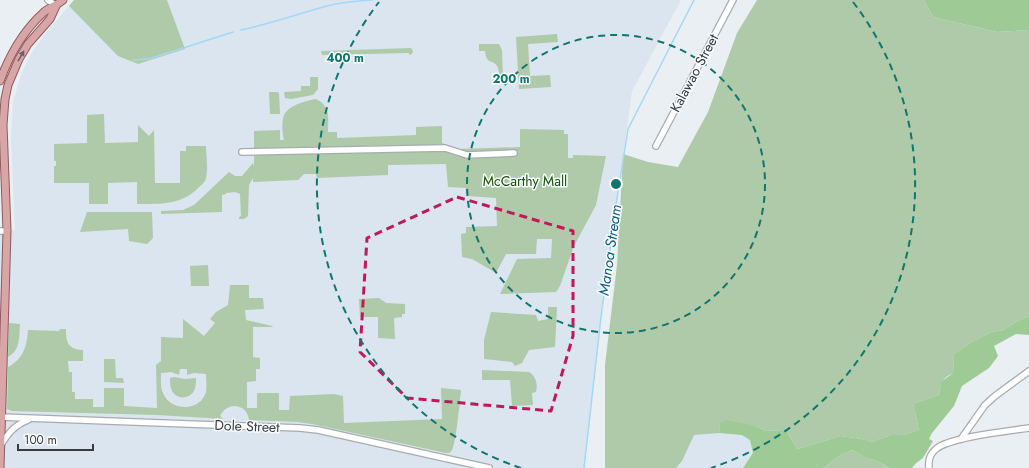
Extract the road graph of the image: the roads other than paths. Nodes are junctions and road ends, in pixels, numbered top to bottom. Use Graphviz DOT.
graph roads {
  1 [pos="48,0"];
  2 [pos="62,0"];
  3 [pos="733,0"];
  4 [pos="56,6"];
  5 [pos="1,77"];
  6 [pos="10,80"];
  7 [pos="656,146"];
  8 [pos="2,151"];
  9 [pos="242,152"];
  10 [pos="514,152"];
  11 [pos="4,231"];
  12 [pos="1029,371"];
  13 [pos="1,417"];
  14 [pos="30,419"];
  15 [pos="1029,428"];
  16 [pos="961,439"];
  17 [pos="1,445"];
  18 [pos="0,468"];
  19 [pos="489,468"];
  20 [pos="930,468"];
  1 -- 4 [label="street"];
  2 -- 4 [label="main road"];
  3 -- 7 [label="street, Kalawao Street"];
  4 -- 5 [label="main road"];
  6 -- 4 [label="main road, one-way"];
  5 -- 6 [label="street"];
  6 -- 8 [label="main road"];
  8 -- 11 [label="main road"];
  9 -- 10 [label="street"];
  11 -- 13 [label="main road"];
  12 -- 16 [label="street"];
  13 -- 14 [label="street, Dole Street"];
  13 -- 17 [label="main road"];
  14 -- 17 [label="street"];
  14 -- 19 [label="street, Dole Street"];
  15 -- 16 [label="street"];
  16 -- 20 [label="street"];
  17 -- 18 [label="main road"];
}
